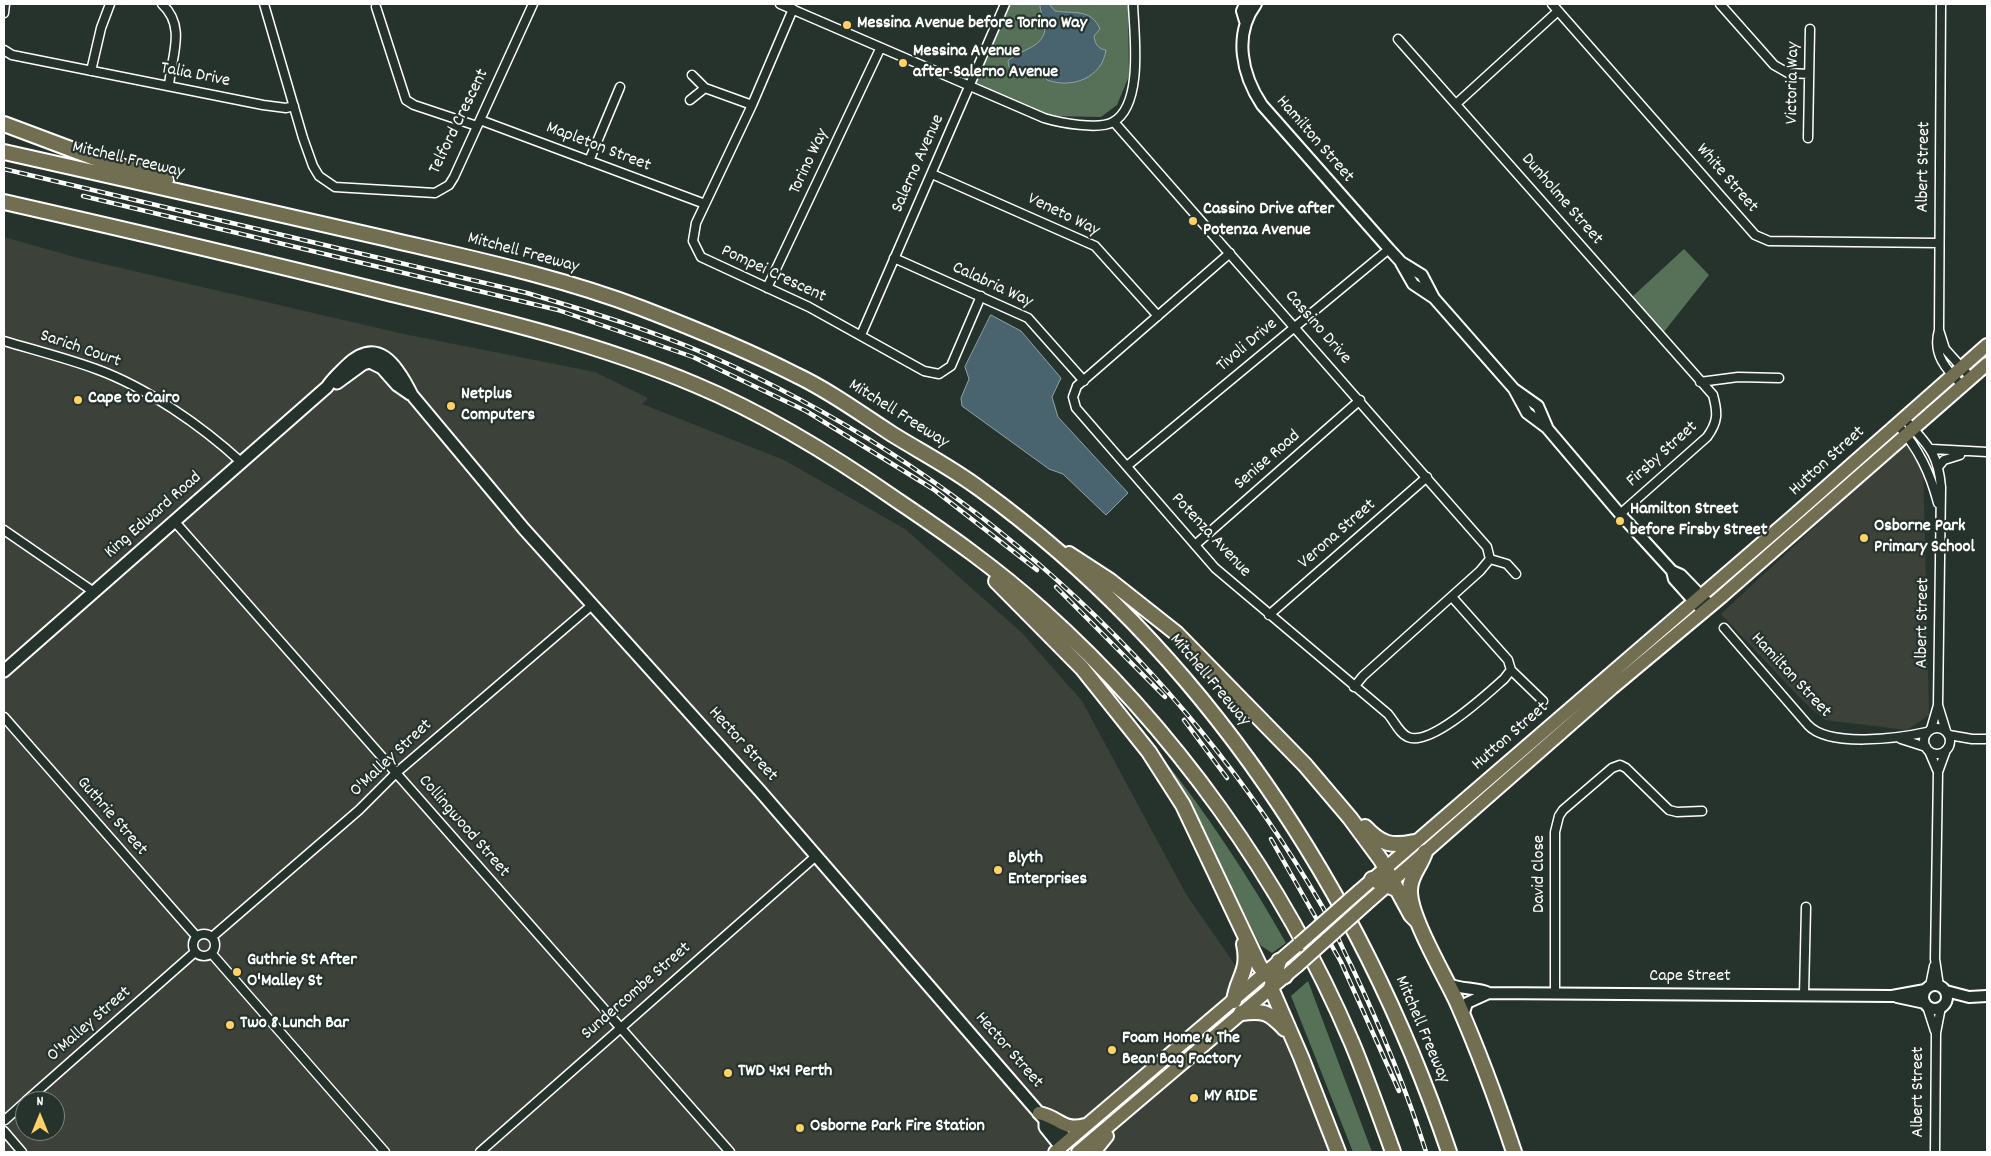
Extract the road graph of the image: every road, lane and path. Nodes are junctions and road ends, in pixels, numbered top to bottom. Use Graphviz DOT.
graph roads {
  1 [pos="5,4"];
  2 [pos="110,4"];
  3 [pos="162,4"];
  4 [pos="264,4"];
  5 [pos="533,4"];
  6 [pos="780,4"];
  7 [pos="1005,4"];
  8 [pos="1133,4"];
  9 [pos="1252,4"];
  10 [pos="1552,4"];
  11 [pos="1720,4"];
  12 [pos="1941,4"];
  13 [pos="376,7"];
  14 [pos="793,9"];
  15 [pos="1558,11"];
  16 [pos="4,13"];
  17 [pos="1810,29"];
  18 [pos="1398,39"];
  19 [pos="880,49"];
  20 [pos="4,50"];
  21 [pos="91,70"];
  22 [pos="1809,74"];
  23 [pos="692,75"];
  24 [pos="169,86"];
  25 [pos="620,87"];
  26 [pos="969,87"];
  27 [pos="705,88"];
  28 [pos="690,100"];
  29 [pos="1456,104"];
  30 [pos="752,105"];
  31 [pos="294,106"];
  32 [pos="1114,122"];
  33 [pos="478,123"];
  34 [pos="4,124"];
  35 [pos="1808,138"];
  36 [pos="4,152"];
  37 [pos="589,160"];
  38 [pos="932,174"];
  39 [pos="4,202"];
  40 [pos="705,204"];
  41 [pos="4,207"];
  42 [pos="252,208"];
  43 [pos="33,209"];
  44 [pos="1939,243"];
  45 [pos="1389,250"];
  46 [pos="1230,254"];
  47 [pos="894,258"];
  48 [pos="767,288"];
  49 [pos="981,296"];
  50 [pos="1158,316"];
  51 [pos="1295,326"];
  52 [pos="1939,330"];
  53 [pos="861,336"];
  54 [pos="4,341"];
  55 [pos="1987,345"];
  56 [pos="371,357"];
  57 [pos="1987,364"];
  58 [pos="1957,372"];
  59 [pos="1779,378"];
  60 [pos="1084,380"];
  61 [pos="1700,382"];
  62 [pos="1967,382"];
  63 [pos="1360,400"];
  64 [pos="1718,413"];
  65 [pos="1900,421"];
  66 [pos="1910,432"];
  67 [pos="1932,450"];
  68 [pos="1975,452"];
  69 [pos="1987,452"];
  70 [pos="241,462"];
  71 [pos="1127,466"];
  72 [pos="1939,466"];
  73 [pos="1427,477"];
  74 [pos="1940,512"];
  75 [pos="1620,514"];
  76 [pos="175,522"];
  77 [pos="1023,523"];
  78 [pos="4,530"];
  79 [pos="958,543"];
  80 [pos="1195,545"];
  81 [pos="1490,559"];
  82 [pos="1516,574"];
  83 [pos="94,592"];
  84 [pos="1452,596"];
  85 [pos="1697,599"];
  86 [pos="592,605"];
  87 [pos="1707,609"];
  88 [pos="1269,615"];
  89 [pos="1724,628"];
  90 [pos="1510,670"];
  91 [pos="4,671"];
  92 [pos="1354,687"];
  93 [pos="1543,701"];
  94 [pos="1938,705"];
  95 [pos="4,717"];
  96 [pos="1929,730"];
  97 [pos="1948,733"];
  98 [pos="1899,738"];
  99 [pos="1972,739"];
  100 [pos="1987,739"];
  101 [pos="1948,748"];
  102 [pos="1927,749"];
  103 [pos="1938,772"];
  104 [pos="396,773"];
  105 [pos="1702,811"];
  106 [pos="1350,818"];
  107 [pos="1414,842"];
  108 [pos="1425,852"];
  109 [pos="816,856"];
  110 [pos="1384,868"];
  111 [pos="1385,885"];
  112 [pos="1806,907"];
  113 [pos="1418,922"];
  114 [pos="1242,931"];
  115 [pos="196,936"];
  116 [pos="212,937"];
  117 [pos="195,952"];
  118 [pos="212,954"];
  119 [pos="1279,961"];
  120 [pos="1270,980"];
  121 [pos="1449,984"];
  122 [pos="1935,988"];
  123 [pos="1489,993"];
  124 [pos="1556,993"];
  125 [pos="1804,995"];
  126 [pos="1892,996"];
  127 [pos="1970,996"];
  128 [pos="1987,996"];
  129 [pos="1926,1004"];
  130 [pos="1942,1006"];
  131 [pos="1237,1007"];
  132 [pos="1463,1016"];
  133 [pos="619,1028"];
  134 [pos="1936,1033"];
  135 [pos="1292,1037"];
  136 [pos="38,1091"];
  137 [pos="15,1110"];
  138 [pos="1042,1117"];
  139 [pos="1117,1118"];
  140 [pos="4,1119"];
  141 [pos="1086,1124"];
  142 [pos="4,1132"];
  143 [pos="1062,1148"];
  144 [pos="22,1152"];
  145 [pos="385,1152"];
  146 [pos="480,1152"];
  147 [pos="730,1152"];
  148 [pos="1079,1152"];
  149 [pos="1094,1152"];
  150 [pos="1338,1152"];
  151 [pos="1392,1152"];
  152 [pos="1448,1152"];
  153 [pos="1514,1152"];
  154 [pos="1935,1152"];
  1 -- 16 [label="street"];
  2 -- 21 [label="street"];
  3 -- 24 [label="street"];
  4 -- 31 [label="street, Telford Crescent"];
  5 -- 33 [label="street, Telford Crescent"];
  6 -- 14 [label="street"];
  7 -- 26 [label="street, Salerno Avenue"];
  8 -- 32 [label="street"];
  9 -- 45 [label="street, Hamilton Street"];
  10 -- 15 [label="street, White Street"];
  11 -- 22 [label="street"];
  12 -- 44 [label="street, Albert Street"];
  13 -- 33 [label="street, Mapleton Street"];
  14 -- 19 [label="street"];
  14 -- 30 [label="street, Pompei Crescent"];
  15 -- 29 [label="street"];
  15 -- 44 [label="street, White Street"];
  17 -- 22 [label="street, Victoria Way"];
  18 -- 29 [label="street, Dunholme Street"];
  19 -- 26 [label="street"];
  19 -- 48 [label="street, Torino Way"];
  20 -- 21 [label="street, Talia Drive"];
  21 -- 24 [label="street, Talia Drive"];
  22 -- 35 [label="street, Victoria Way"];
  23 -- 27 [label="street"];
  24 -- 31 [label="street, Talia Drive"];
  25 -- 37 [label="street"];
  26 -- 32 [label="street"];
  26 -- 38 [label="street, Salerno Avenue"];
  27 -- 28 [label="street"];
  27 -- 30 [label="street"];
  29 -- 61 [label="street, Dunholme Street"];
  30 -- 40 [label="street, Pompei Crescent"];
  31 -- 33 [label="street, Telford Crescent"];
  32 -- 46 [label="street, Cassino Drive"];
  33 -- 37 [label="street, Mapleton Street"];
  34 -- 42 [label="highway"];
  36 -- 42 [label="highway, Mitchell Freeway"];
  37 -- 40 [label="street, Mapleton Street"];
  38 -- 47 [label="street, Salerno Avenue"];
  38 -- 50 [label="street, Veneto Way"];
  39 -- 43 [label="highway"];
  40 -- 48 [label="street, Pompei Crescent"];
  41 -- 43 [label="highway"];
  42 -- 77 [label="highway, Mitchell Freeway"];
  43 -- 79 [label="highway"];
  44 -- 52 [label="street, Albert Street"];
  45 -- 51 [label="street, Tivoli Drive"];
  45 -- 75 [label="street, Hamilton Street"];
  46 -- 50 [label="street, Potenza Avenue"];
  46 -- 51 [label="street, Cassino Drive"];
  47 -- 49 [label="street, Calabria Way"];
  47 -- 53 [label="street, Salerno Avenue"];
  48 -- 53 [label="street, Pompei Crescent"];
  49 -- 53 [label="street, Pompei Crescent"];
  49 -- 60 [label="street, Calabria Way"];
  50 -- 60 [label="street, Potenza Avenue"];
  51 -- 63 [label="street, Cassino Drive"];
  51 -- 71 [label="street, Tivoli Drive"];
  52 -- 58 [label="street, Albert Street"];
  52 -- 58 [label="street, Albert Street"];
  54 -- 70 [label="street, Sarich Court"];
  55 -- 58 [label="main road, Hutton Street"];
  56 -- 70 [label="main road, King Edward Road"];
  56 -- 86 [label="main road, Hector Street"];
  57 -- 62 [label="main road, Hutton Street"];
  58 -- 62 [label="street, Albert Street"];
  58 -- 62 [label="street, Albert Street"];
  58 -- 65 [label="main road, Hutton Street"];
  59 -- 61 [label="street"];
  60 -- 71 [label="street, Potenza Avenue"];
  61 -- 64 [label="street, Dunholme Street"];
  62 -- 66 [label="main road, Hutton Street"];
  63 -- 73 [label="street, Cassino Drive"];
  63 -- 80 [label="street, Senise Road"];
  64 -- 75 [label="street, Firsby Street"];
  65 -- 66 [label="street, Albert Street"];
  65 -- 85 [label="main road, Hutton Street"];
  66 -- 67 [label="street, Albert Street"];
  66 -- 74 [label="street, Albert Street"];
  66 -- 87 [label="main road, Hutton Street"];
  67 -- 68 [label="street"];
  67 -- 72 [label="street, Albert Street"];
  68 -- 69 [label="street"];
  68 -- 72 [label="street"];
  70 -- 76 [label="main road, King Edward Road"];
  71 -- 80 [label="street, Potenza Avenue"];
  72 -- 74 [label="street, Albert Street"];
  73 -- 81 [label="street, Cassino Drive"];
  73 -- 88 [label="street, Verona Street"];
  74 -- 94 [label="street, Albert Street"];
  75 -- 85 [label="street, Hamilton Street"];
  76 -- 83 [label="main road, King Edward Road"];
  76 -- 104 [label="street, Collingwood Street"];
  77 -- 106 [label="highway"];
  77 -- 152 [label="highway, Mitchell Freeway"];
  78 -- 83 [label="street"];
  79 -- 114 [label="highway"];
  79 -- 151 [label="highway"];
  80 -- 88 [label="street, Potenza Avenue"];
  81 -- 82 [label="street"];
  81 -- 84 [label="street"];
  83 -- 91 [label="main road, King Edward Road"];
  84 -- 90 [label="street"];
  84 -- 92 [label="street"];
  85 -- 87 [label="street, Hamilton Street"];
  85 -- 107 [label="main road, Hutton Street"];
  86 -- 104 [label="street, O'Malley Street"];
  86 -- 109 [label="main road, Hector Street"];
  87 -- 108 [label="main road, Hutton Street"];
  88 -- 92 [label="street, Potenza Avenue"];
  89 -- 98 [label="street, Hamilton Street"];
  90 -- 92 [label="street, Potenza Avenue"];
  90 -- 93 [label="street"];
  94 -- 96 [label="street, Albert Street"];
  94 -- 97 [label="street, Albert Street"];
  95 -- 115 [label="street, Guthrie Street"];
  96 -- 97 [label="street"];
  96 -- 98 [label="street, Hamilton Street"];
  96 -- 102 [label="street"];
  97 -- 99 [label="street"];
  97 -- 101 [label="street"];
  98 -- 102 [label="street, Hamilton Street"];
  99 -- 100 [label="street"];
  99 -- 101 [label="street"];
  101 -- 102 [label="street"];
  101 -- 103 [label="street"];
  102 -- 103 [label="street"];
  103 -- 122 [label="street"];
  104 -- 116 [label="street, O'Malley Street"];
  104 -- 133 [label="street, Collingwood Street"];
  105 -- 124 [label="street, David Close"];
  106 -- 107 [label="highway"];
  106 -- 110 [label="highway"];
  107 -- 110 [label="main road, Hutton Street"];
  108 -- 111 [label="main road, Hutton Street"];
  108 -- 113 [label="highway"];
  109 -- 133 [label="street, Sundercombe Street"];
  109 -- 138 [label="main road, Hector Street"];
  110 -- 111 [label="highway"];
  111 -- 113 [label="highway"];
  111 -- 119 [label="main road, Hutton Street, bridge"];
  111 -- 120 [label="main road, Hutton Street, bridge"];
  112 -- 125 [label="street"];
  113 -- 121 [label="highway"];
  114 -- 120 [label="highway"];
  114 -- 131 [label="highway"];
  115 -- 116 [label="street"];
  115 -- 117 [label="street"];
  116 -- 118 [label="street"];
  117 -- 118 [label="street"];
  117 -- 136 [label="street, O'Malley Street"];
  118 -- 145 [label="street"];
  119 -- 120 [label="highway"];
  120 -- 131 [label="main road, Hutton Street"];
  120 -- 135 [label="highway"];
  121 -- 123 [label="street, Cape Street"];
  121 -- 132 [label="highway"];
  122 -- 126 [label="street, Cape Street"];
  122 -- 127 [label="street, Cape Street"];
  122 -- 129 [label="street"];
  122 -- 130 [label="street"];
  123 -- 124 [label="street, Cape Street"];
  123 -- 132 [label="street, Cape Street"];
  124 -- 125 [label="street, Cape Street"];
  125 -- 126 [label="street, Cape Street"];
  126 -- 129 [label="street, Cape Street"];
  127 -- 128 [label="street, Cape Street"];
  127 -- 130 [label="street, Cape Street"];
  129 -- 130 [label="street, Cape Street"];
  129 -- 134 [label="street, Albert Street"];
  130 -- 134 [label="street, Albert Street"];
  131 -- 135 [label="highway"];
  131 -- 139 [label="main road, Hutton Street"];
  131 -- 141 [label="main road, Hutton Street"];
  132 -- 153 [label="highway"];
  133 -- 146 [label="street, Sundercombe Street"];
  133 -- 147 [label="street, Collingwood Street"];
  134 -- 154 [label="street, Albert Street"];
  135 -- 150 [label="highway"];
  137 -- 140 [label="street, O'Malley Street"];
  138 -- 141 [label="main road"];
  138 -- 143 [label="main road, Hector Street"];
  139 -- 148 [label="main road, Hutton Street"];
  139 -- 149 [label="main road"];
  140 -- 142 [label="street"];
  141 -- 143 [label="main road, Hutton Street"];
  142 -- 144 [label="street"];
  143 -- 148 [label="main road, Hector Street"];
}
